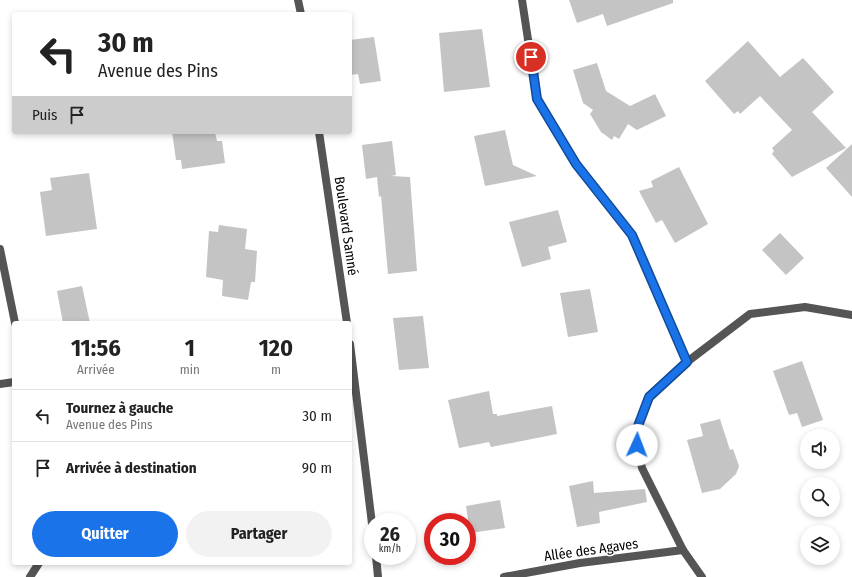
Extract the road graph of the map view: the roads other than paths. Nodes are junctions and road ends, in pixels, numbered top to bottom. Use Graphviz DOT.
graph roads {
  1 [pos="298,0"];
  2 [pos="522,0"];
  3 [pos="301,12"];
  4 [pos="319,134"];
  5 [pos="0,249"];
  6 [pos="852,315"];
  7 [pos="15,321"];
  8 [pos="347,321"];
  9 [pos="352,360"];
  10 [pos="687,362"];
  11 [pos="12,382"];
  12 [pos="0,384"];
  13 [pos="371,513"];
  14 [pos="682,550"];
  15 [pos="38,565"];
  16 [pos="377,565"];
  17 [pos="30,577"];
  18 [pos="378,577"];
  19 [pos="504,577"];
  20 [pos="702,577"];
  1 -- 3 [label="street"];
  2 -- 10 [label="street"];
  4 -- 8 [label="street, Boulevard Samné"];
  5 -- 7 [label="street"];
  6 -- 10 [label="street"];
  9 -- 13 [label="street"];
  10 -- 14 [label="street"];
  11 -- 12 [label="street"];
  14 -- 19 [label="street, Allée des Agaves"];
  14 -- 20 [label="street"];
  15 -- 17 [label="street"];
  16 -- 18 [label="street"];
}
